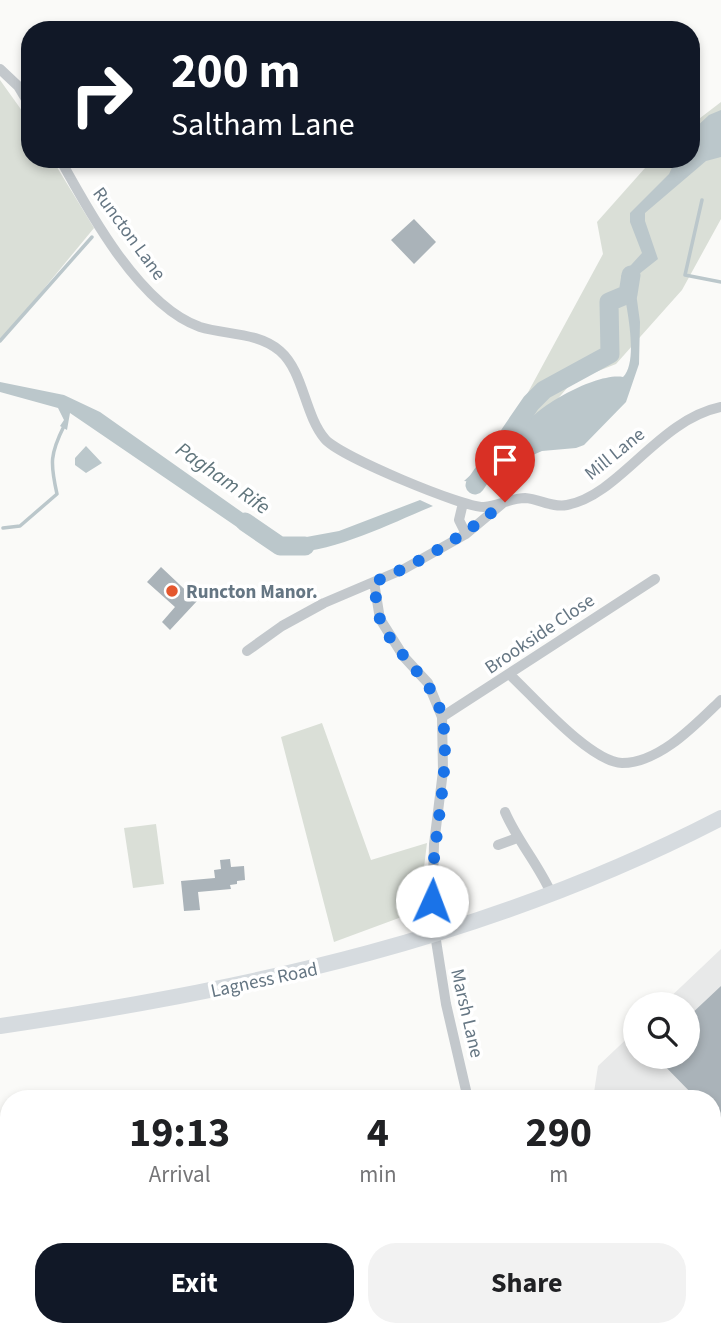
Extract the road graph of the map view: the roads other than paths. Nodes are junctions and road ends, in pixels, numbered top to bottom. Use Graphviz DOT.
graph roads {
  1 [pos="0,69"];
  2 [pos="21,91"];
  3 [pos="66,168"];
  4 [pos="721,407"];
  5 [pos="505,502"];
  6 [pos="463,503"];
  7 [pos="483,507"];
  8 [pos="466,534"];
  9 [pos="655,579"];
  10 [pos="374,582"];
  11 [pos="247,651"];
  12 [pos="509,674"];
  13 [pos="721,700"];
  14 [pos="442,717"];
  15 [pos="505,813"];
  16 [pos="721,818"];
  17 [pos="517,838"];
  18 [pos="498,845"];
  19 [pos="552,895"];
  20 [pos="433,936"];
  21 [pos="0,1026"];
  22 [pos="466,1090"];
  1 -- 2 [label="street"];
  3 -- 6 [label="street, Runcton Lane"];
  4 -- 5 [label="street, Mill Lane"];
  5 -- 7 [label="street, Mill Lane"];
  5 -- 8 [label="street"];
  6 -- 7 [label="street, Runcton Lane"];
  6 -- 8 [label="street"];
  8 -- 10 [label="street"];
  9 -- 12 [label="street, Brookside Close"];
  10 -- 11 [label="street"];
  10 -- 14 [label="street"];
  12 -- 13 [label="street"];
  12 -- 14 [label="street, Brookside Close"];
  14 -- 20 [label="street, Marsh Lane"];
  15 -- 17 [label="street"];
  16 -- 19 [label="main road, Lagness Road"];
  17 -- 18 [label="street"];
  17 -- 19 [label="street"];
  19 -- 20 [label="main road, Lagness Road"];
  20 -- 21 [label="main road, Lagness Road"];
  20 -- 22 [label="street, Marsh Lane"];
}
